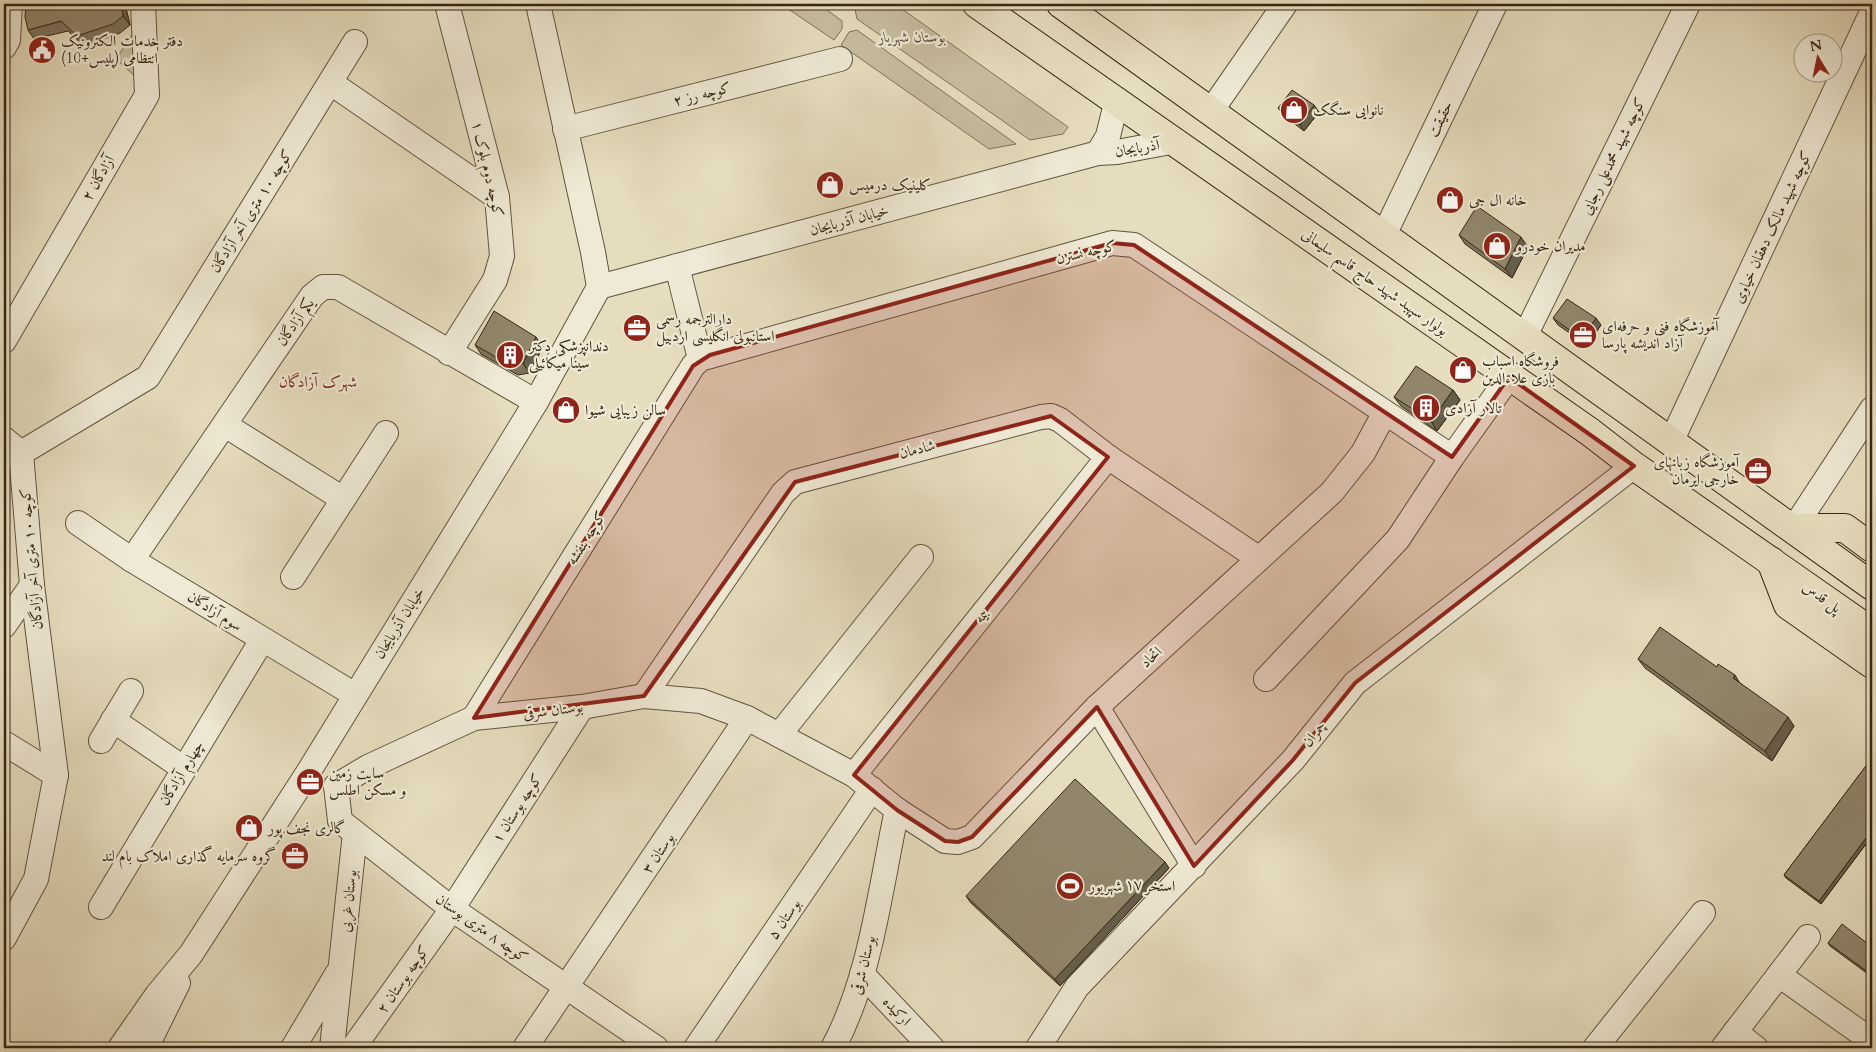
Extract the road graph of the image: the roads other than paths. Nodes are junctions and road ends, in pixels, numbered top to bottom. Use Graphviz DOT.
graph roads {
  1 [pos="10,4"];
  2 [pos="142,4"];
  3 [pos="447,4"];
  4 [pos="538,4"];
  5 [pos="977,4"];
  6 [pos="1061,4"];
  7 [pos="1285,4"];
  8 [pos="1495,4"];
  9 [pos="1688,4"];
  10 [pos="1872,12"];
  11 [pos="355,42"];
  12 [pos="4,47"];
  13 [pos="840,59"];
  14 [pos="331,83"];
  15 [pos="1117,100"];
  16 [pos="1211,111"];
  17 [pos="565,129"];
  18 [pos="1176,141"];
  19 [pos="1098,153"];
  20 [pos="497,197"];
  21 [pos="1384,235"];
  22 [pos="676,266"];
  23 [pos="599,287"];
  24 [pos="1525,336"];
  25 [pos="4,341"];
  26 [pos="449,353"];
  27 [pos="700,359"];
  28 [pos="1509,377"];
  29 [pos="536,402"];
  30 [pos="1872,409"];
  31 [pos="1384,414"];
  32 [pos="224,425"];
  33 [pos="386,433"];
  34 [pos="1671,442"];
  35 [pos="13,446"];
  36 [pos="1108,457"];
  37 [pos="1452,457"];
  38 [pos="1634,466"];
  39 [pos="343,499"];
  40 [pos="78,523"];
  41 [pos="1794,528"];
  42 [pos="1872,548"];
  43 [pos="921,557"];
  44 [pos="1258,558"];
  45 [pos="132,560"];
  46 [pos="1771,561"];
  47 [pos="293,577"];
  48 [pos="32,585"];
  49 [pos="1872,586"];
  50 [pos="4,626"];
  51 [pos="1872,632"];
  52 [pos="262,640"];
  53 [pos="1872,664"];
  54 [pos="1266,679"];
  55 [pos="131,691"];
  56 [pos="355,695"];
  57 [pos="644,696"];
  58 [pos="582,707"];
  59 [pos="1097,707"];
  60 [pos="474,718"];
  61 [pos="747,718"];
  62 [pos="113,720"];
  63 [pos="779,735"];
  64 [pos="100,740"];
  65 [pos="4,743"];
  66 [pos="183,768"];
  67 [pos="309,771"];
  68 [pos="56,775"];
  69 [pos="863,782"];
  70 [pos="336,786"];
  71 [pos="896,810"];
  72 [pos="355,833"];
  73 [pos="1194,866"];
  74 [pos="101,907"];
  75 [pos="452,909"];
  76 [pos="1703,914"];
  77 [pos="1808,937"];
  78 [pos="4,938"];
  79 [pos="191,954"];
  80 [pos="340,968"];
  81 [pos="862,974"];
  82 [pos="1779,975"];
  83 [pos="568,987"];
  84 [pos="1729,1040"];
  85 [pos="1872,1040"];
  86 [pos="120,1048"];
  87 [pos="146,1048"];
  88 [pos="293,1048"];
  89 [pos="332,1048"];
  90 [pos="353,1048"];
  91 [pos="525,1048"];
  92 [pos="656,1048"];
  93 [pos="696,1048"];
  94 [pos="832,1048"];
  95 [pos="932,1048"];
  96 [pos="1038,1048"];
  97 [pos="1595,1048"];
  98 [pos="1756,1048"];
  1 -- 12 [label="street"];
  2 -- 25 [label="street, آزادگان ۲"];
  3 -- 20 [label="street, کوچه دوم بلوک ۱"];
  4 -- 17 [label="street"];
  5 -- 15 [label="main road, بولوار سپهبد شهید حاج قاسم سلیمانی"];
  6 -- 16 [label="main road"];
  7 -- 16 [label="street"];
  8 -- 21 [label="street, حقیقت"];
  9 -- 24 [label="street, کوچه شهید محمدعلی رجایی"];
  10 -- 34 [label="street, کوچه شهید مالک دهقان‌ خیاوی"];
  11 -- 14 [label="street, کوچه ۱۰ متری آخر آزادگان"];
  13 -- 17 [label="street, کوچه رز ۲"];
  14 -- 20 [label="street"];
  14 -- 35 [label="street, کوچه ۱۰ متری آخر آزادگان"];
  15 -- 18 [label="main road, بولوار سپهبد شهید حاج قاسم سلیمانی"];
  15 -- 19 [label="street"];
  16 -- 21 [label="main road"];
  17 -- 23 [label="street"];
  18 -- 19 [label="street, آذربایجان"];
  18 -- 28 [label="main road, بولوار سپهبد شهید حاج قاسم سلیمانی"];
  19 -- 22 [label="street, خیابان آذربایجان"];
  20 -- 26 [label="street, کوچه دوم بلوک ۱"];
  21 -- 24 [label="main road"];
  22 -- 23 [label="street, خیابان آذربایجان"];
  22 -- 27 [label="street"];
  23 -- 29 [label="street, خیابان آذربایجان"];
  24 -- 34 [label="main road"];
  26 -- 29 [label="street, یکم آزادگان"];
  26 -- 32 [label="street, یکم آزادگان"];
  27 -- 31 [label="street, کوچه نسترن"];
  27 -- 60 [label="street, کوچه بنفشه"];
  28 -- 37 [label="street"];
  28 -- 38 [label="main road, بولوار سپهبد شهید حاج قاسم سلیمانی"];
  29 -- 56 [label="street, خیابان آذربایجان"];
  30 -- 41 [label="street"];
  31 -- 37 [label="street, کوچه نسترن"];
  31 -- 44 [label="street, اتحاد"];
  32 -- 39 [label="street"];
  32 -- 45 [label="street, یکم آزادگان"];
  33 -- 39 [label="street"];
  34 -- 41 [label="main road"];
  35 -- 48 [label="street, کوچه ۱۰ متری آخر آزادگان"];
  36 -- 44 [label="street, شادمان"];
  36 -- 57 [label="street, شادمان"];
  36 -- 69 [label="street, بیمه"];
  37 -- 54 [label="street"];
  38 -- 46 [label="main road, بولوار سپهبد شهید حاج قاسم سلیمانی"];
  38 -- 73 [label="street, چمران"];
  39 -- 47 [label="street"];
  40 -- 45 [label="street, سوم آزادگان"];
  41 -- 42 [label="main road"];
  41 -- 49 [label="main road"];
  43 -- 63 [label="street"];
  44 -- 59 [label="street, اتحاد"];
  45 -- 52 [label="street, سوم آزادگان"];
  46 -- 51 [label="main road, پل قدس"];
  46 -- 53 [label="main road"];
  48 -- 50 [label="street"];
  48 -- 68 [label="street, کوچه ۱۰ متری آخر آزادگان"];
  52 -- 56 [label="street, سوم آزادگان"];
  52 -- 66 [label="street, چهارم آزادگان"];
  55 -- 62 [label="street"];
  56 -- 67 [label="street, خیابان آذربایجان"];
  57 -- 58 [label="street, بوستان شرقی"];
  57 -- 61 [label="street, بوستان شرقی"];
  58 -- 60 [label="street, بوستان شرقی"];
  58 -- 75 [label="street, کوچه بوستان ۱"];
  59 -- 71 [label="street, اتحاد"];
  59 -- 73 [label="street"];
  60 -- 70 [label="street, بوستان شرقی"];
  61 -- 63 [label="street, بوستان شرقی"];
  61 -- 83 [label="street, بوستان ۳"];
  62 -- 64 [label="street"];
  62 -- 66 [label="street"];
  63 -- 69 [label="street, بوستان شرقی"];
  65 -- 68 [label="street"];
  66 -- 74 [label="street, چهارم آزادگان"];
  67 -- 70 [label="street"];
  67 -- 79 [label="street, خیابان آذربایجان"];
  68 -- 78 [label="street, کوچه ۱۰ متری آخر آزادگان"];
  69 -- 71 [label="street, بوستان شرقی"];
  69 -- 93 [label="street, بوستان ۵"];
  70 -- 72 [label="street, کوچه ۸ متری بوستان"];
  71 -- 81 [label="street, بوستان شرقی"];
  72 -- 75 [label="street, کوچه ۸ متری بوستان"];
  72 -- 80 [label="street, بوستان غربی"];
  73 -- 96 [label="street, چمران"];
  75 -- 83 [label="street, کوچه ۸ متری بوستان"];
  75 -- 90 [label="street, کوچه بوستان ۲"];
  76 -- 97 [label="street"];
  77 -- 82 [label="street"];
  79 -- 86 [label="street, خیابان آذربایجان"];
  79 -- 87 [label="street, خیابان آذربایجان"];
  80 -- 88 [label="street, بوستان غربی"];
  80 -- 89 [label="street, بوستان غربی"];
  81 -- 94 [label="street, بوستان شرقی"];
  81 -- 95 [label="street, ارکیده"];
  82 -- 84 [label="street"];
  82 -- 85 [label="street"];
  83 -- 91 [label="street, بوستان ۳"];
  83 -- 92 [label="street, کوچه ۸ متری بوستان"];
  84 -- 98 [label="street"];
}
